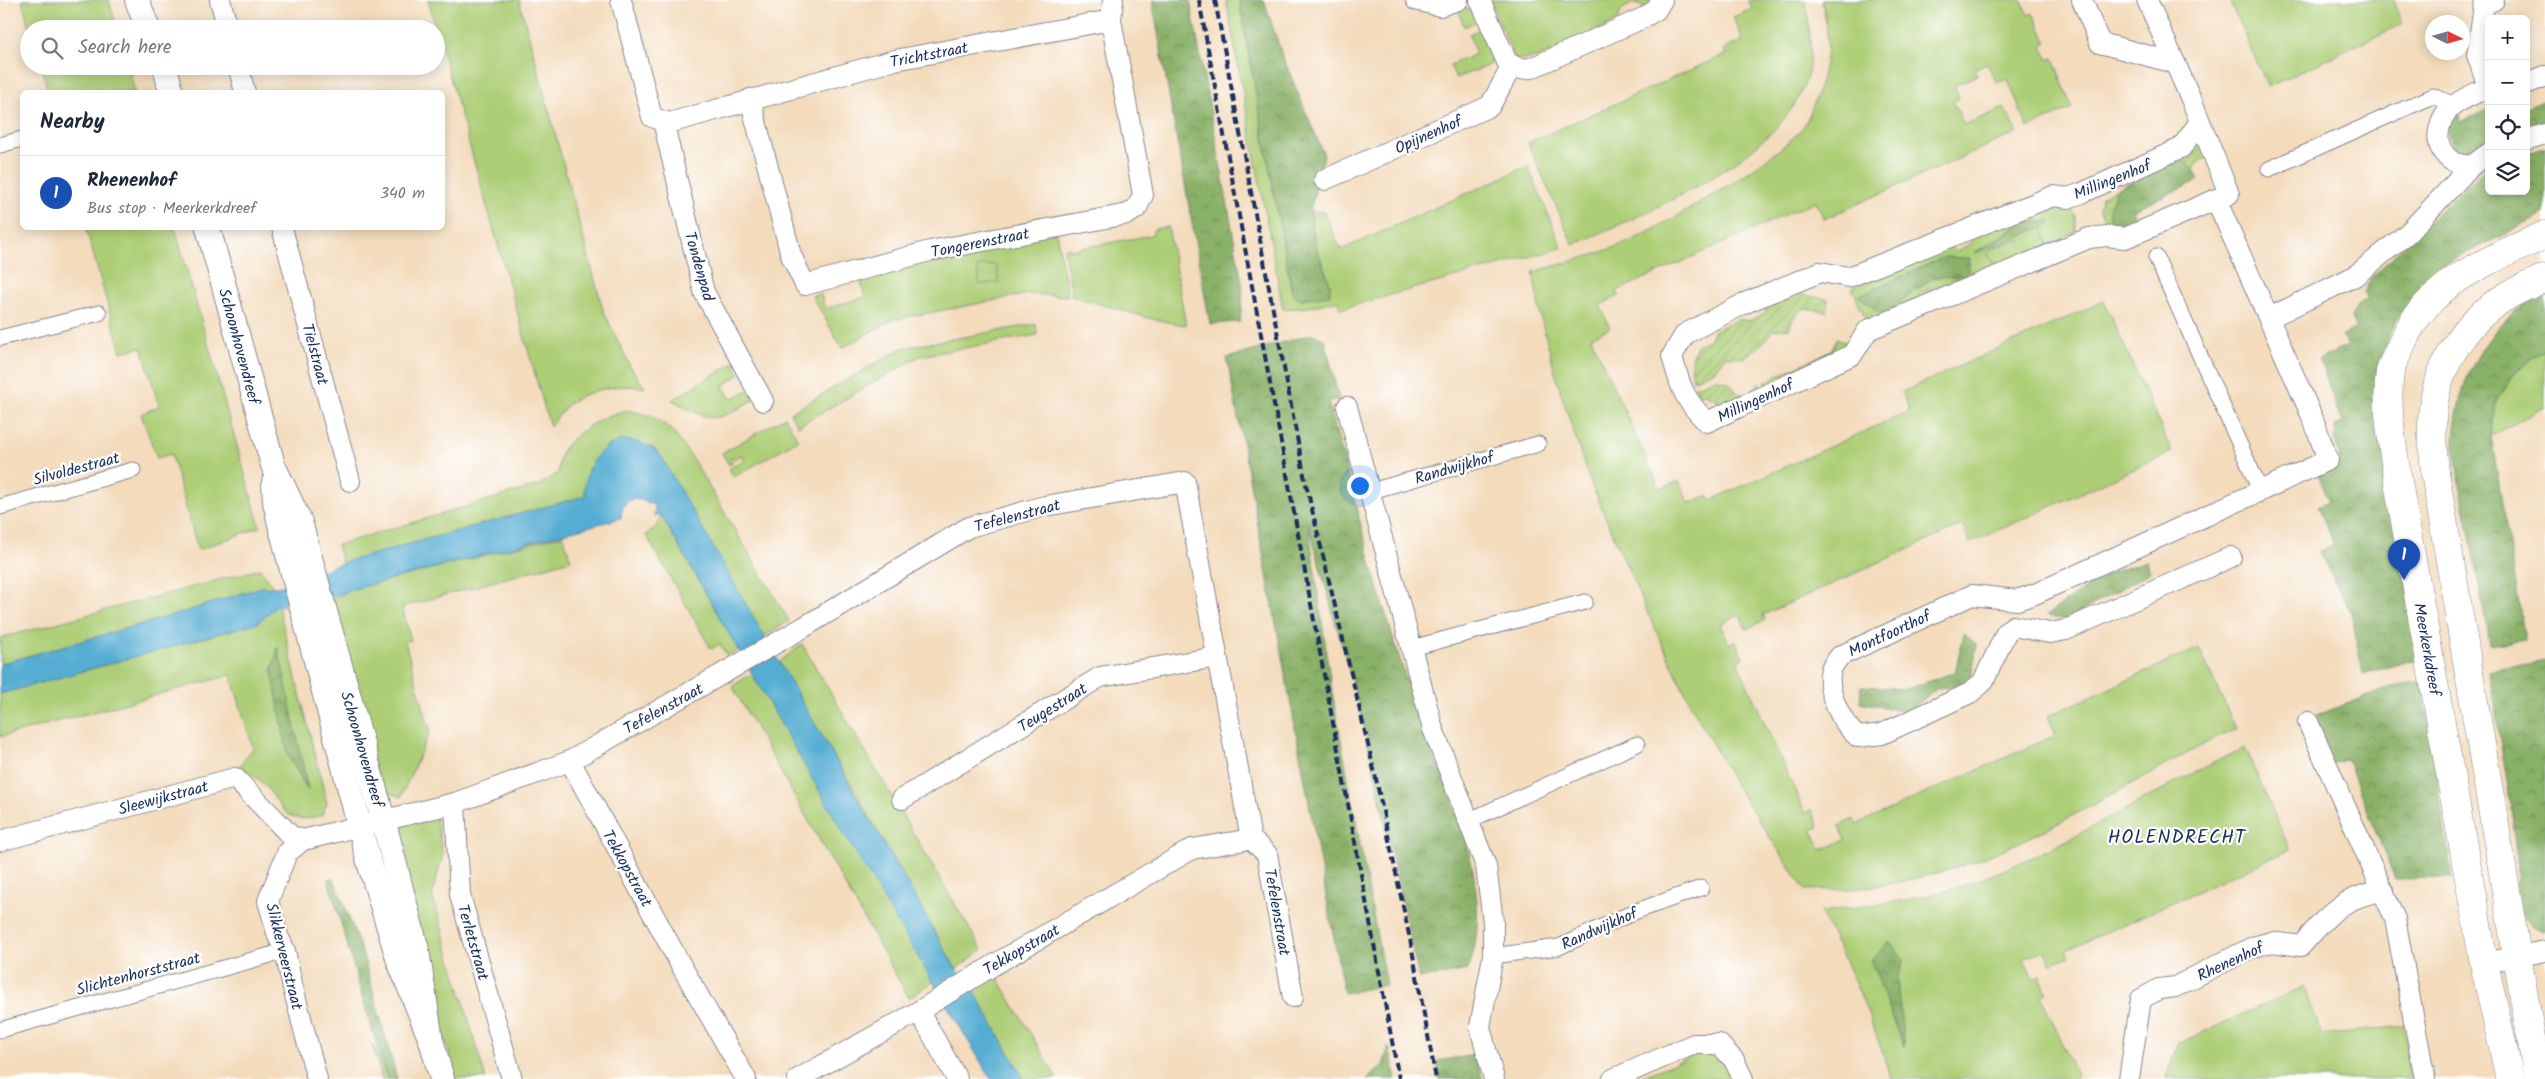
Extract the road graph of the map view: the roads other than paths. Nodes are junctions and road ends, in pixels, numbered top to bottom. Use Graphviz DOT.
graph roads {
  1 [pos="137,0"];
  2 [pos="153,0"];
  3 [pos="220,0"];
  4 [pos="621,0"];
  5 [pos="1416,0"];
  6 [pos="1458,0"];
  7 [pos="1480,0"];
  8 [pos="1662,0"];
  9 [pos="2082,0"];
  10 [pos="2147,0"];
  11 [pos="2486,2"];
  12 [pos="1112,10"];
  13 [pos="145,20"];
  14 [pos="156,20"];
  15 [pos="226,20"];
  16 [pos="2175,63"];
  17 [pos="1512,66"];
  18 [pos="240,75"];
  19 [pos="2485,76"];
  20 [pos="2545,76"];
  21 [pos="2530,82"];
  22 [pos="2485,89"];
  23 [pos="244,90"];
  24 [pos="750,99"];
  25 [pos="2454,105"];
  26 [pos="663,121"];
  27 [pos="2199,123"];
  28 [pos="2545,134"];
  29 [pos="2530,139"];
  30 [pos="20,140"];
  31 [pos="0,145"];
  32 [pos="2485,156"];
  33 [pos="2471,166"];
  34 [pos="2269,169"];
  35 [pos="1324,180"];
  36 [pos="2216,199"];
  37 [pos="209,230"];
  38 [pos="283,230"];
  39 [pos="2545,235"];
  40 [pos="2156,257"];
  41 [pos="2545,278"];
  42 [pos="99,313"];
  43 [pos="2269,318"];
  44 [pos="0,338"];
  45 [pos="764,401"];
  46 [pos="1347,407"];
  47 [pos="1538,444"];
  48 [pos="133,470"];
  49 [pos="350,481"];
  50 [pos="2260,490"];
  51 [pos="1371,491"];
  52 [pos="0,507"];
  53 [pos="2231,557"];
  54 [pos="1585,602"];
  55 [pos="314,613"];
  56 [pos="1412,648"];
  57 [pos="1217,657"];
  58 [pos="2308,722"];
  59 [pos="1637,744"];
  60 [pos="570,761"];
  61 [pos="902,799"];
  62 [pos="455,802"];
  63 [pos="383,819"];
  64 [pos="1468,821"];
  65 [pos="360,825"];
  66 [pos="1251,839"];
  67 [pos="303,840"];
  68 [pos="0,841"];
  69 [pos="1701,888"];
  70 [pos="2384,891"];
  71 [pos="285,951"];
  72 [pos="2545,951"];
  73 [pos="1493,956"];
  74 [pos="2516,956"];
  75 [pos="2484,963"];
  76 [pos="1293,997"];
  77 [pos="919,1012"];
  78 [pos="0,1030"];
  79 [pos="431,1040"];
  80 [pos="317,1079"];
  81 [pos="442,1079"];
  82 [pos="512,1079"];
  83 [pos="746,1079"];
  84 [pos="798,1079"];
  85 [pos="958,1079"];
  86 [pos="1494,1079"];
  87 [pos="1613,1079"];
  88 [pos="1743,1079"];
  89 [pos="2129,1079"];
  90 [pos="2425,1079"];
  91 [pos="2510,1079"];
  92 [pos="2538,1079"];
  1 -- 13 [label="street"];
  2 -- 14 [label="street"];
  3 -- 15 [label="street"];
  4 -- 26 [label="street, Tondenpad"];
  5 -- 6 [label="street"];
  7 -- 17 [label="street"];
  8 -- 17 [label="street"];
  9 -- 16 [label="street"];
  10 -- 16 [label="street"];
  11 -- 19 [label="street"];
  12 -- 24 [label="street, Trichtstraat"];
  12 -- 24 [label="street, Tongerenstraat"];
  16 -- 27 [label="street"];
  17 -- 35 [label="street, Opijnenhof"];
  18 -- 23 [label="street"];
  20 -- 21 [label="street"];
  22 -- 25 [label="street"];
  24 -- 26 [label="street"];
  25 -- 33 [label="street"];
  25 -- 34 [label="street"];
  26 -- 45 [label="street, Tondenpad"];
  27 -- 36 [label="street"];
  27 -- 36 [label="street, Millingenhof"];
  28 -- 29 [label="street"];
  30 -- 31 [label="street"];
  32 -- 33 [label="street"];
  33 -- 43 [label="street"];
  36 -- 43 [label="street"];
  37 -- 55 [label="street, Schoonhovendreef"];
  38 -- 49 [label="street, Tielstraat"];
  39 -- 75 [label="main road, Meerkerkdreef"];
  40 -- 50 [label="street"];
  41 -- 74 [label="main road"];
  42 -- 44 [label="street"];
  43 -- 50 [label="street"];
  46 -- 51 [label="street"];
  47 -- 51 [label="street, Randwijkhof"];
  48 -- 52 [label="street, Silvoldestraat"];
  50 -- 53 [label="street, Montfoorthof"];
  51 -- 56 [label="street"];
  54 -- 56 [label="street"];
  55 -- 63 [label="street, Schoonhovendreef"];
  55 -- 65 [label="street, Schoonhovendreef"];
  56 -- 64 [label="street"];
  57 -- 60 [label="street, Tefelenstraat"];
  57 -- 61 [label="street, Teugestraat"];
  57 -- 66 [label="street, Tefelenstraat"];
  58 -- 70 [label="street"];
  59 -- 64 [label="street"];
  60 -- 62 [label="street, Tefelenstraat"];
  60 -- 83 [label="street, Tekkopstraat"];
  62 -- 63 [label="street, Tefelenstraat"];
  62 -- 82 [label="street, Terletstraat"];
  63 -- 65 [label="street, Tefelenstraat"];
  63 -- 79 [label="street, Schoonhovendreef"];
  64 -- 73 [label="street"];
  65 -- 67 [label="street, Slikkerveerstraat"];
  65 -- 79 [label="street, Schoonhovendreef"];
  66 -- 76 [label="street, Tefelenstraat"];
  66 -- 77 [label="street, Tekkopstraat"];
  67 -- 68 [label="street, Sleewijkstraat"];
  67 -- 71 [label="street, Slikkerveerstraat"];
  69 -- 73 [label="street, Randwijkhof"];
  70 -- 89 [label="street, Rhenenhof"];
  70 -- 90 [label="street"];
  71 -- 78 [label="street, Slichtenhorststraat"];
  71 -- 80 [label="street, Slikkerveerstraat"];
  72 -- 74 [label="street"];
  73 -- 86 [label="street"];
  74 -- 75 [label="street"];
  74 -- 92 [label="main road"];
  75 -- 91 [label="main road, Meerkerkdreef"];
  77 -- 84 [label="street, Tekkopstraat"];
  77 -- 85 [label="street"];
  79 -- 81 [label="street, Schoonhovendreef"];
  87 -- 88 [label="street"];
}
